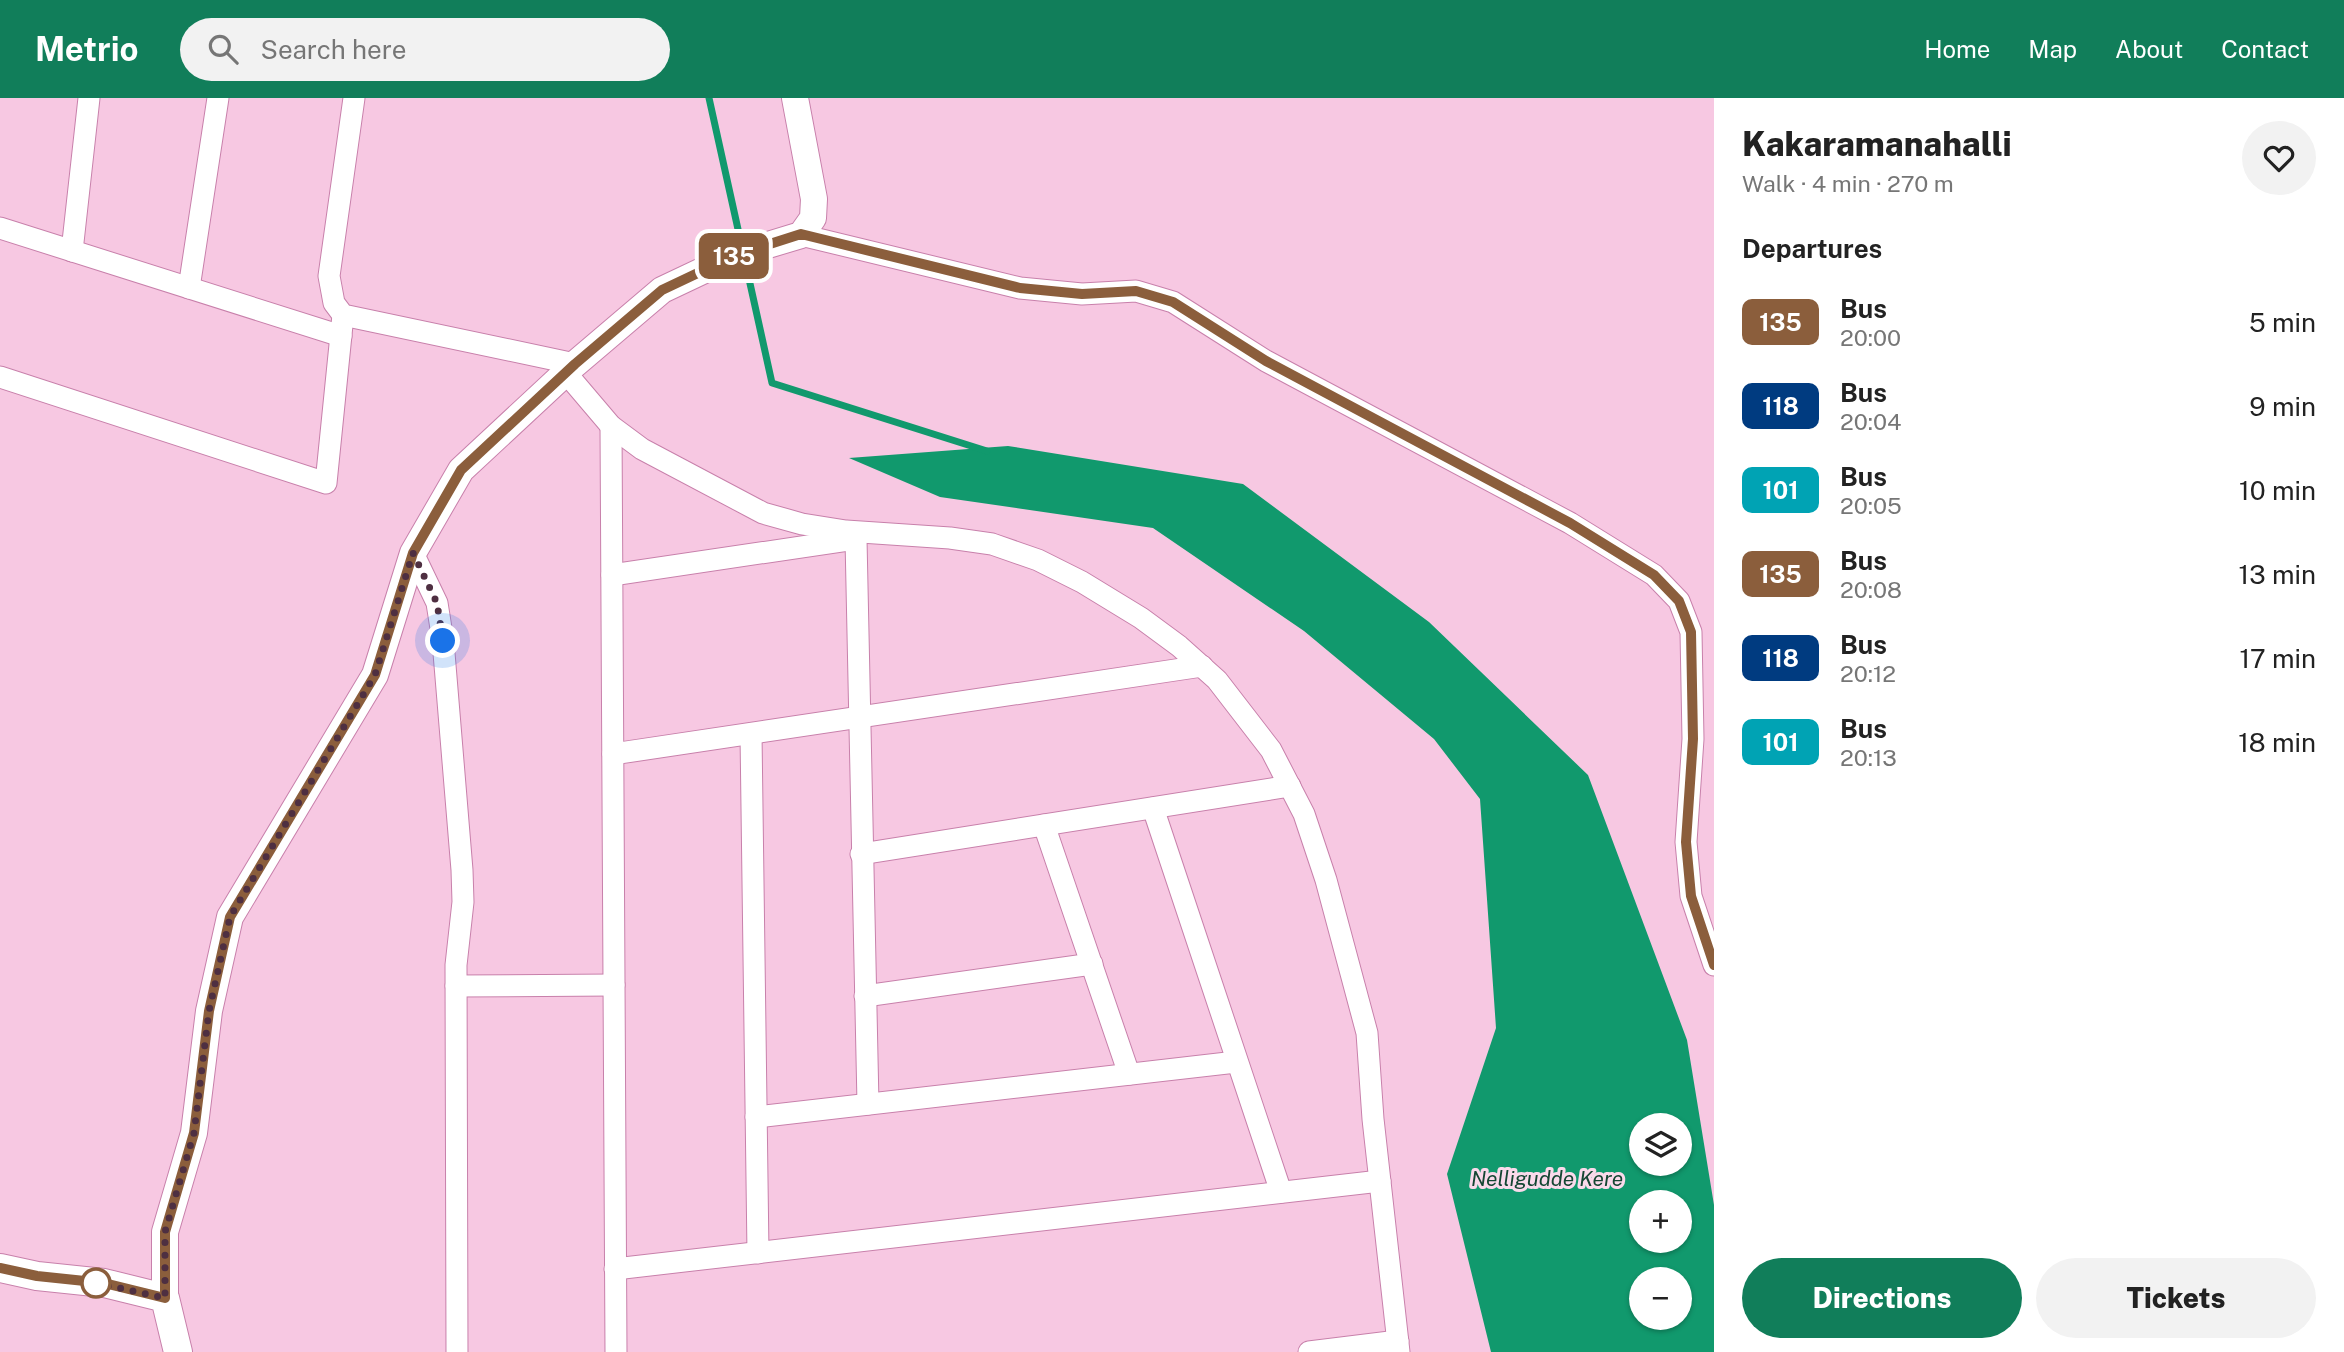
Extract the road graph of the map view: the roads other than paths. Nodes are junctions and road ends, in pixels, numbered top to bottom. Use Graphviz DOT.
graph roads {
  1 [pos="89,98"];
  2 [pos="218,98"];
  3 [pos="354,98"];
  4 [pos="795,98"];
  5 [pos="0,228"];
  6 [pos="801,234"];
  7 [pos="72,251"];
  8 [pos="189,288"];
  9 [pos="342,326"];
  10 [pos="570,368"];
  11 [pos="0,377"];
  12 [pos="611,426"];
  13 [pos="895,533"];
  14 [pos="856,539"];
  15 [pos="413,553"];
  16 [pos="612,575"];
  17 [pos="1202,666"];
  18 [pos="858,717"];
  19 [pos="751,734"];
  20 [pos="613,754"];
  21 [pos="1290,786"];
  22 [pos="1153,808"];
  23 [pos="1044,825"];
  24 [pos="861,854"];
  25 [pos="1092,964"];
  26 [pos="1714,965"];
  27 [pos="614,985"];
  28 [pos="456,986"];
  29 [pos="865,996"];
  30 [pos="1236,1062"];
  31 [pos="1129,1074"];
  32 [pos="867,1104"];
  33 [pos="756,1117"];
  34 [pos="1380,1181"];
  35 [pos="1281,1192"];
  36 [pos="758,1253"];
  37 [pos="0,1268"];
  38 [pos="615,1269"];
  39 [pos="165,1298"];
  40 [pos="1399,1347"];
  41 [pos="178,1352"];
  42 [pos="457,1352"];
  43 [pos="616,1352"];
  44 [pos="1309,1352"];
  1 -- 7 [label="street"];
  2 -- 8 [label="street"];
  3 -- 9 [label="street"];
  4 -- 6 [label="street"];
  5 -- 7 [label="street"];
  6 -- 10 [label="street"];
  6 -- 26 [label="street"];
  7 -- 8 [label="street"];
  8 -- 9 [label="street"];
  9 -- 10 [label="street"];
  9 -- 11 [label="street"];
  10 -- 12 [label="street"];
  10 -- 15 [label="street"];
  12 -- 13 [label="street"];
  12 -- 16 [label="street"];
  13 -- 14 [label="street"];
  13 -- 17 [label="street"];
  14 -- 16 [label="street"];
  14 -- 18 [label="street"];
  15 -- 28 [label="street"];
  15 -- 39 [label="street"];
  16 -- 20 [label="street"];
  17 -- 18 [label="street"];
  17 -- 21 [label="street"];
  18 -- 19 [label="street"];
  18 -- 24 [label="street"];
  19 -- 20 [label="street"];
  19 -- 33 [label="street"];
  20 -- 27 [label="street"];
  21 -- 22 [label="street"];
  21 -- 34 [label="street"];
  22 -- 23 [label="street"];
  22 -- 30 [label="street"];
  23 -- 24 [label="street"];
  23 -- 25 [label="street"];
  24 -- 29 [label="street"];
  25 -- 29 [label="street"];
  25 -- 31 [label="street"];
  27 -- 28 [label="street"];
  27 -- 38 [label="street"];
  28 -- 42 [label="street"];
  29 -- 32 [label="street"];
  30 -- 31 [label="street"];
  30 -- 35 [label="street"];
  31 -- 32 [label="street"];
  32 -- 33 [label="street"];
  33 -- 36 [label="street"];
  34 -- 35 [label="street"];
  34 -- 40 [label="street"];
  35 -- 36 [label="street"];
  36 -- 38 [label="street"];
  37 -- 39 [label="main road"];
  38 -- 43 [label="street"];
  39 -- 41 [label="main road"];
  40 -- 44 [label="street"];
}
